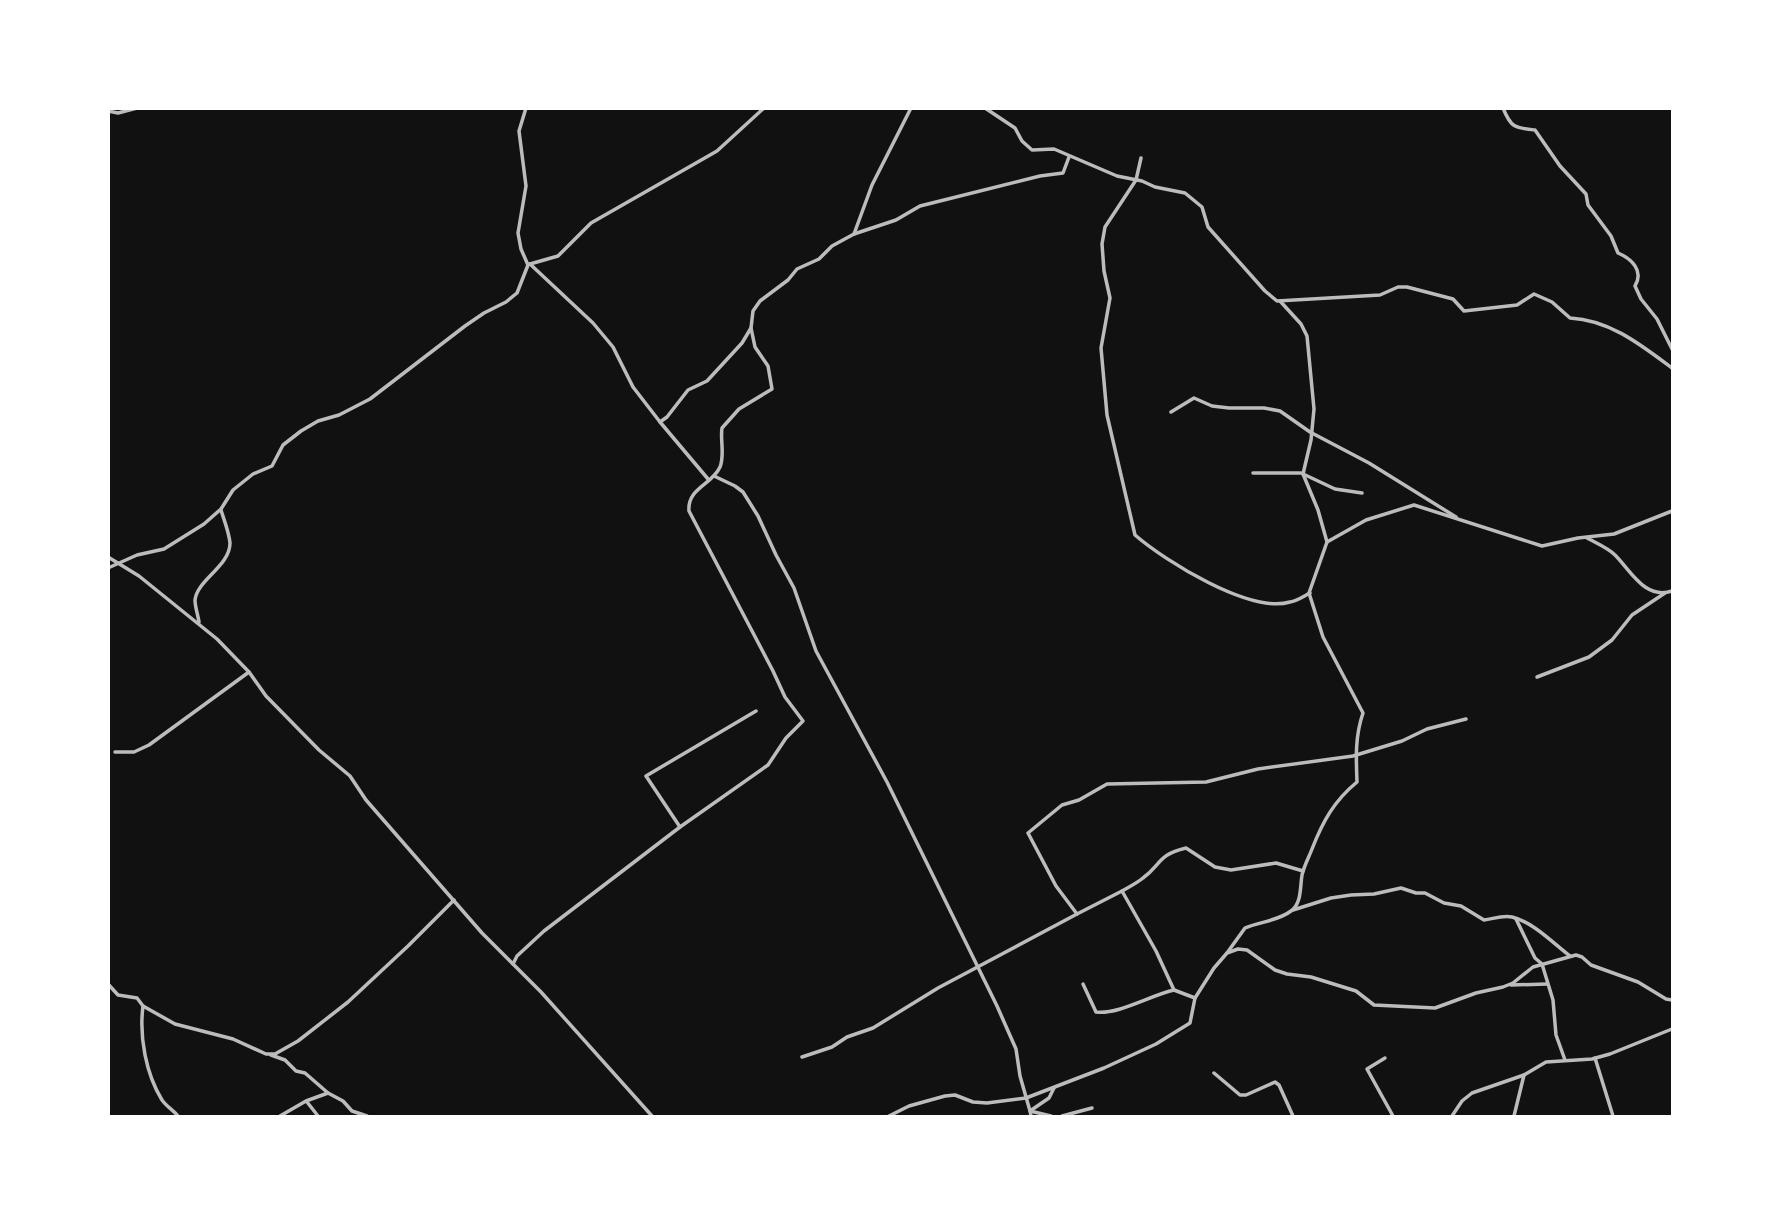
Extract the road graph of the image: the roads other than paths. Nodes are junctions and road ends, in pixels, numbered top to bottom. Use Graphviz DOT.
graph roads {
  1 [pos="137,108"];
  2 [pos="526,108"];
  3 [pos="764,108"];
  4 [pos="911,108"];
  5 [pos="985,108"];
  6 [pos="1503,108"];
  7 [pos="108,111"];
  8 [pos="1069,157"];
  9 [pos="1141,158"];
  10 [pos="1136,180"];
  11 [pos="854,234"];
  12 [pos="529,265"];
  13 [pos="1280,301"];
  14 [pos="751,328"];
  15 [pos="1672,349"];
  16 [pos="1672,368"];
  17 [pos="1171,412"];
  18 [pos="660,422"];
  19 [pos="1310,432"];
  20 [pos="1253,473"];
  21 [pos="1303,474"];
  22 [pos="714,475"];
  23 [pos="708,480"];
  24 [pos="1362,493"];
  25 [pos="220,509"];
  26 [pos="1672,511"];
  27 [pos="1458,518"];
  28 [pos="1585,537"];
  29 [pos="1327,542"];
  30 [pos="108,557"];
  31 [pos="119,564"];
  32 [pos="108,568"];
  33 [pos="1672,591"];
  34 [pos="1310,593"];
  35 [pos="1665,593"];
  36 [pos="200,624"];
  37 [pos="248,671"];
  38 [pos="1537,677"];
  39 [pos="756,711"];
  40 [pos="1466,719"];
  41 [pos="115,752"];
  42 [pos="1356,755"];
  43 [pos="680,827"];
  44 [pos="1303,871"];
  45 [pos="1122,891"];
  46 [pos="454,900"];
  47 [pos="1291,911"];
  48 [pos="1077,914"];
  49 [pos="1516,919"];
  50 [pos="1227,953"];
  51 [pos="1570,956"];
  52 [pos="513,964"];
  53 [pos="1542,964"];
  54 [pos="977,967"];
  55 [pos="108,984"];
  56 [pos="1547,984"];
  57 [pos="1083,985"];
  58 [pos="1508,985"];
  59 [pos="1174,990"];
  60 [pos="1195,998"];
  61 [pos="1672,1000"];
  62 [pos="143,1006"];
  63 [pos="1672,1029"];
  64 [pos="271,1054"];
  65 [pos="802,1057"];
  66 [pos="1385,1058"];
  67 [pos="1595,1058"];
  68 [pos="1565,1060"];
  69 [pos="1214,1073"];
  70 [pos="1524,1075"];
  71 [pos="1054,1088"];
  72 [pos="328,1093"];
  73 [pos="1026,1098"];
  74 [pos="306,1101"];
  75 [pos="1092,1108"];
  76 [pos="356,1113"];
  77 [pos="1030,1114"];
  78 [pos="178,1116"];
  79 [pos="280,1116"];
  80 [pos="318,1116"];
  81 [pos="351,1116"];
  82 [pos="367,1116"];
  83 [pos="652,1116"];
  84 [pos="888,1116"];
  85 [pos="1051,1116"];
  86 [pos="1062,1116"];
  87 [pos="1293,1116"];
  88 [pos="1392,1116"];
  89 [pos="1452,1116"];
  90 [pos="1514,1116"];
  91 [pos="1613,1116"];
  1 -- 7 [label="street"];
  2 -- 12 [label="street"];
  3 -- 12 [label="street"];
  4 -- 11 [label="street"];
  5 -- 8 [label="street"];
  6 -- 15 [label="street"];
  8 -- 10 [label="street"];
  8 -- 11 [label="street"];
  9 -- 10 [label="street"];
  10 -- 13 [label="street"];
  10 -- 34 [label="street"];
  11 -- 14 [label="street"];
  12 -- 18 [label="street"];
  12 -- 25 [label="street"];
  13 -- 16 [label="street"];
  13 -- 19 [label="street"];
  14 -- 18 [label="street"];
  14 -- 22 [label="street"];
  17 -- 19 [label="street"];
  18 -- 23 [label="street"];
  19 -- 21 [label="street"];
  19 -- 27 [label="street"];
  20 -- 21 [label="street"];
  21 -- 24 [label="street"];
  21 -- 29 [label="street"];
  22 -- 23 [label="street"];
  22 -- 54 [label="street"];
  23 -- 43 [label="street"];
  25 -- 31 [label="street"];
  25 -- 36 [label="street"];
  26 -- 28 [label="street"];
  27 -- 28 [label="street"];
  27 -- 29 [label="street"];
  28 -- 35 [label="street"];
  29 -- 34 [label="street"];
  30 -- 31 [label="street"];
  31 -- 32 [label="street"];
  31 -- 36 [label="street"];
  33 -- 35 [label="street"];
  34 -- 42 [label="street"];
  35 -- 38 [label="street"];
  36 -- 37 [label="street"];
  37 -- 41 [label="street"];
  37 -- 46 [label="street"];
  39 -- 43 [label="street"];
  40 -- 42 [label="street"];
  42 -- 44 [label="street"];
  42 -- 48 [label="street"];
  43 -- 52 [label="street"];
  44 -- 45 [label="street"];
  44 -- 47 [label="street"];
  45 -- 48 [label="street"];
  45 -- 59 [label="street"];
  46 -- 52 [label="street"];
  46 -- 64 [label="street"];
  47 -- 49 [label="street"];
  47 -- 50 [label="street"];
  48 -- 54 [label="street"];
  49 -- 51 [label="street"];
  49 -- 53 [label="street"];
  50 -- 58 [label="street"];
  50 -- 60 [label="street"];
  51 -- 53 [label="street"];
  51 -- 61 [label="street"];
  52 -- 83 [label="street"];
  53 -- 56 [label="street"];
  53 -- 58 [label="street"];
  54 -- 65 [label="street"];
  54 -- 73 [label="street"];
  55 -- 62 [label="street"];
  56 -- 58 [label="street"];
  56 -- 68 [label="street"];
  57 -- 59 [label="street"];
  59 -- 60 [label="street"];
  60 -- 71 [label="street"];
  62 -- 64 [label="street"];
  62 -- 78 [label="street"];
  63 -- 67 [label="street"];
  64 -- 72 [label="street"];
  66 -- 88 [label="street"];
  67 -- 68 [label="street"];
  67 -- 91 [label="street"];
  68 -- 70 [label="street"];
  69 -- 87 [label="street"];
  70 -- 89 [label="street"];
  70 -- 90 [label="street"];
  71 -- 73 [label="street"];
  71 -- 77 [label="street"];
  72 -- 74 [label="street"];
  72 -- 76 [label="street"];
  73 -- 77 [label="street"];
  73 -- 84 [label="street"];
  74 -- 79 [label="street"];
  74 -- 80 [label="street"];
  75 -- 86 [label="street"];
  76 -- 81 [label="street"];
  76 -- 82 [label="street"];
  77 -- 85 [label="street"];
}
